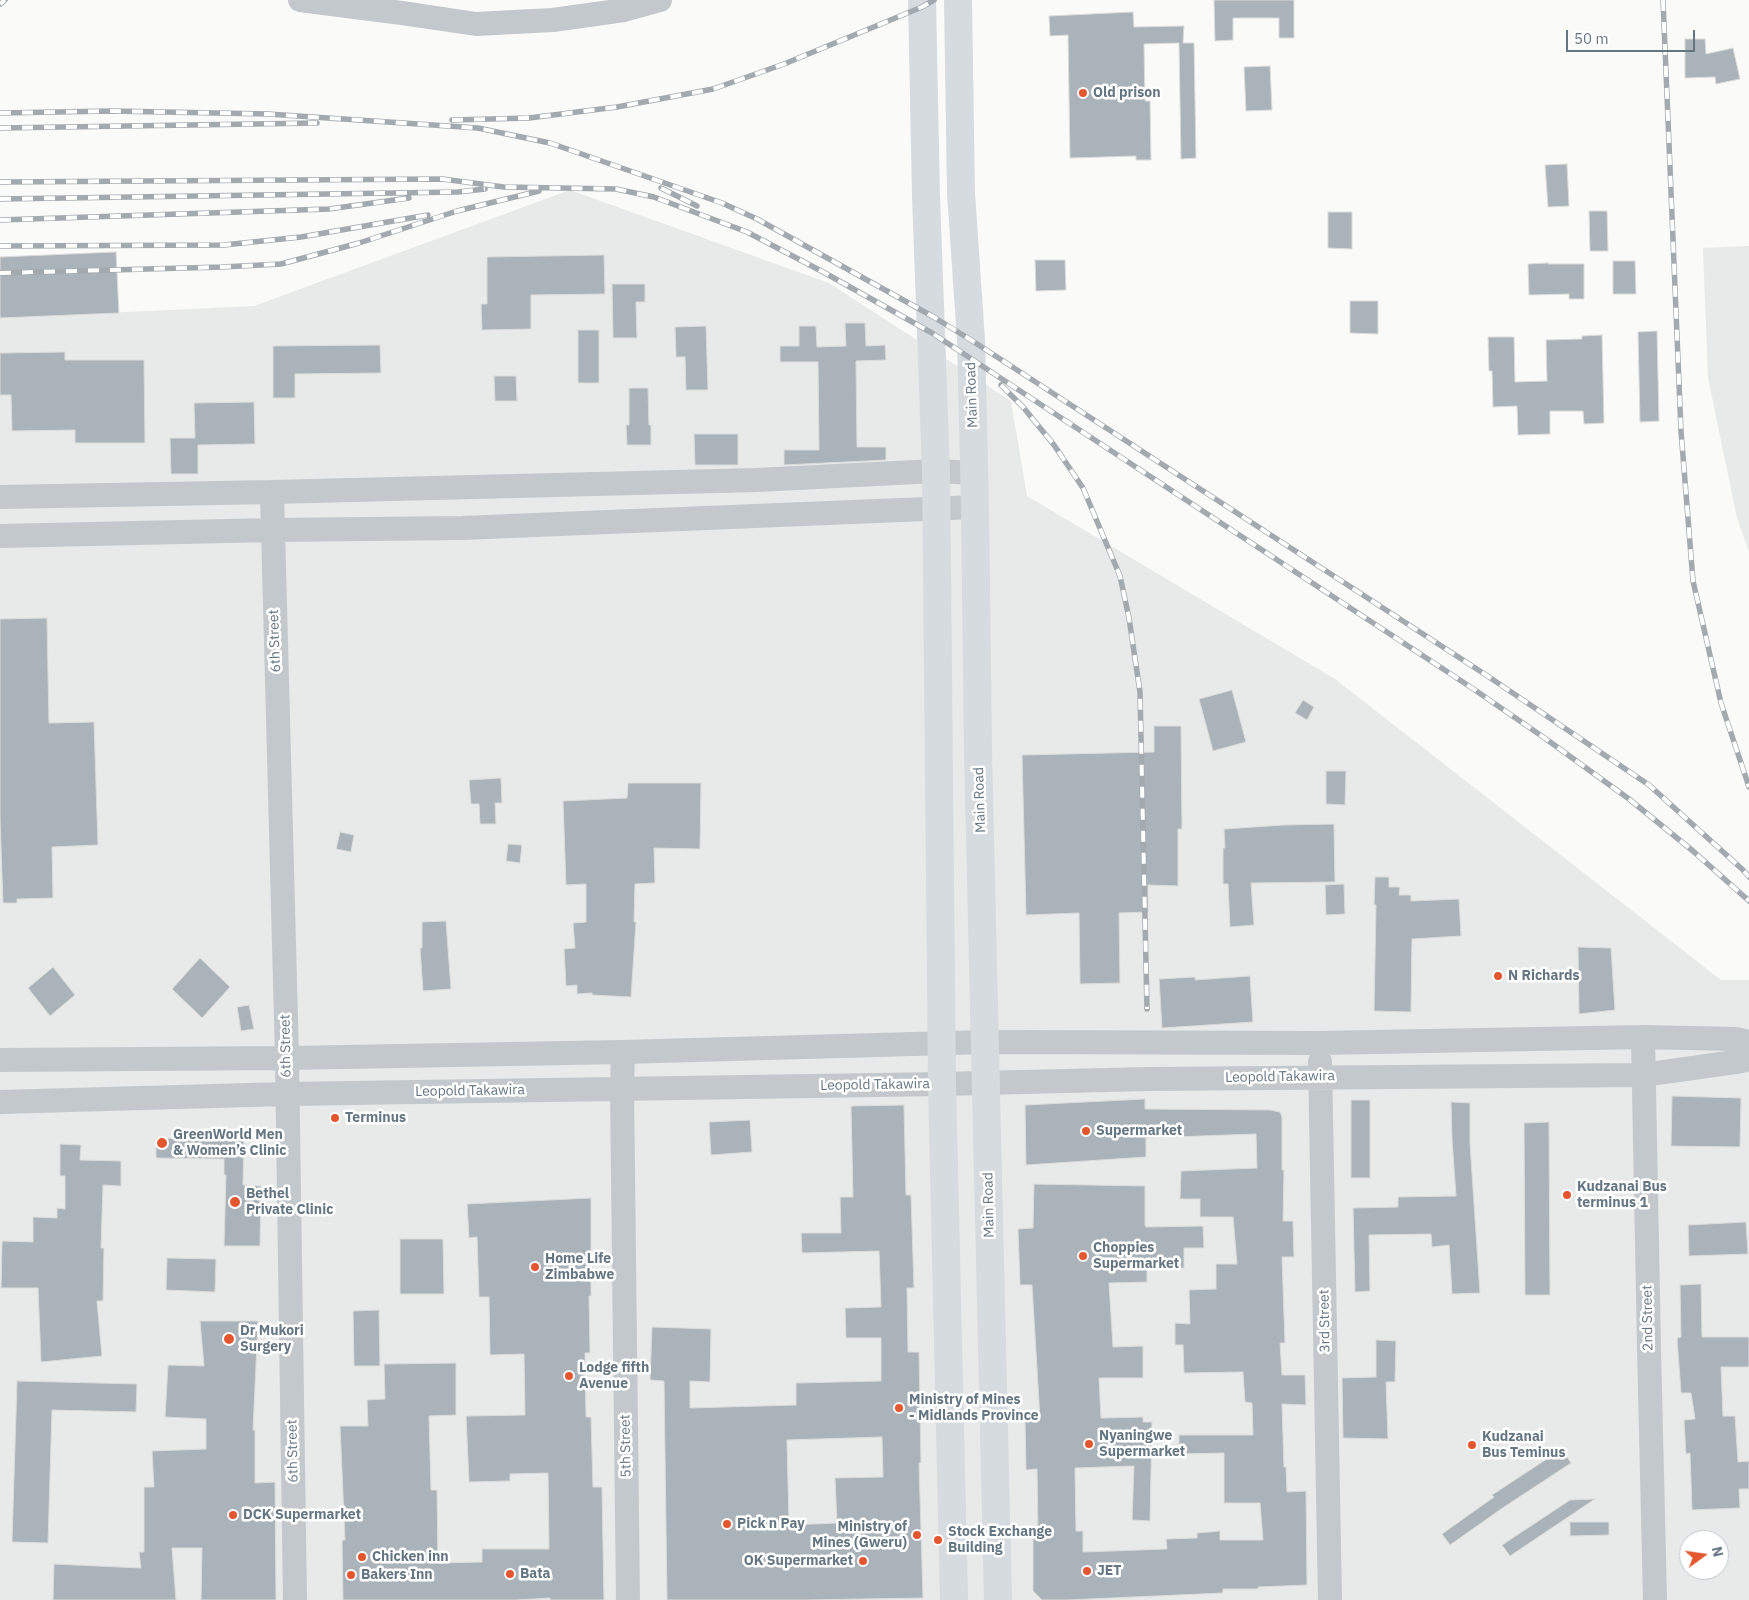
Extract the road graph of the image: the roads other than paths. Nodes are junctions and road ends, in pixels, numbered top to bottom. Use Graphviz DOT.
graph roads {
  1 [pos="300,0"];
  2 [pos="660,0"];
  3 [pos="922,0"];
  4 [pos="958,0"];
  5 [pos="936,472"];
  6 [pos="974,473"];
  7 [pos="610,483"];
  8 [pos="272,492"];
  9 [pos="0,497"];
  10 [pos="975,507"];
  11 [pos="936,508"];
  12 [pos="612,522"];
  13 [pos="273,530"];
  14 [pos="0,536"];
  15 [pos="939,749"];
  16 [pos="978,752"];
  17 [pos="1643,1037"];
  18 [pos="986,1042"];
  19 [pos="1749,1042"];
  20 [pos="1321,1043"];
  21 [pos="942,1044"];
  22 [pos="623,1052"];
  23 [pos="287,1058"];
  24 [pos="1749,1059"];
  25 [pos="0,1060"];
  26 [pos="1643,1075"];
  27 [pos="1320,1077"];
  28 [pos="986,1082"];
  29 [pos="942,1084"];
  30 [pos="622,1089"];
  31 [pos="286,1094"];
  32 [pos="0,1102"];
  33 [pos="295,1600"];
  34 [pos="628,1600"];
  35 [pos="954,1600"];
  36 [pos="998,1600"];
  37 [pos="1330,1600"];
  38 [pos="1655,1600"];
  1 -- 2 [label="street"];
  3 -- 5 [label="main road"];
  4 -- 6 [label="main road, Main Road"];
  5 -- 6 [label="street"];
  5 -- 7 [label="street"];
  5 -- 11 [label="main road"];
  6 -- 10 [label="main road, Main Road"];
  7 -- 8 [label="street"];
  7 -- 12 [label="street"];
  8 -- 9 [label="street"];
  8 -- 13 [label="street, 6th Street"];
  10 -- 11 [label="street"];
  10 -- 16 [label="main road, Main Road"];
  11 -- 12 [label="street"];
  11 -- 15 [label="main road"];
  12 -- 13 [label="street"];
  13 -- 14 [label="street"];
  13 -- 23 [label="street, 6th Street"];
  15 -- 16 [label="main road"];
  15 -- 21 [label="main road"];
  16 -- 18 [label="main road, Main Road"];
  17 -- 19 [label="street"];
  17 -- 20 [label="street"];
  17 -- 26 [label="street, 2nd Street"];
  18 -- 20 [label="street"];
  18 -- 21 [label="street"];
  18 -- 28 [label="main road, Main Road"];
  20 -- 27 [label="street, 3rd Street"];
  21 -- 22 [label="street"];
  21 -- 29 [label="main road"];
  22 -- 23 [label="street"];
  22 -- 30 [label="street, 5th Street"];
  23 -- 25 [label="street"];
  23 -- 31 [label="street, 6th Street"];
  24 -- 26 [label="street, Leopold Takawira"];
  26 -- 27 [label="street, Leopold Takawira"];
  26 -- 38 [label="street, 2nd Street"];
  27 -- 28 [label="street, Leopold Takawira"];
  27 -- 37 [label="street, 3rd Street"];
  28 -- 29 [label="street, Leopold Takawira"];
  28 -- 36 [label="main road, Main Road"];
  29 -- 30 [label="street, Leopold Takawira"];
  29 -- 35 [label="main road"];
  30 -- 31 [label="street, Leopold Takawira"];
  30 -- 34 [label="street, 5th Street"];
  31 -- 32 [label="street, Leopold Takawira"];
  31 -- 33 [label="street, 6th Street"];
}
